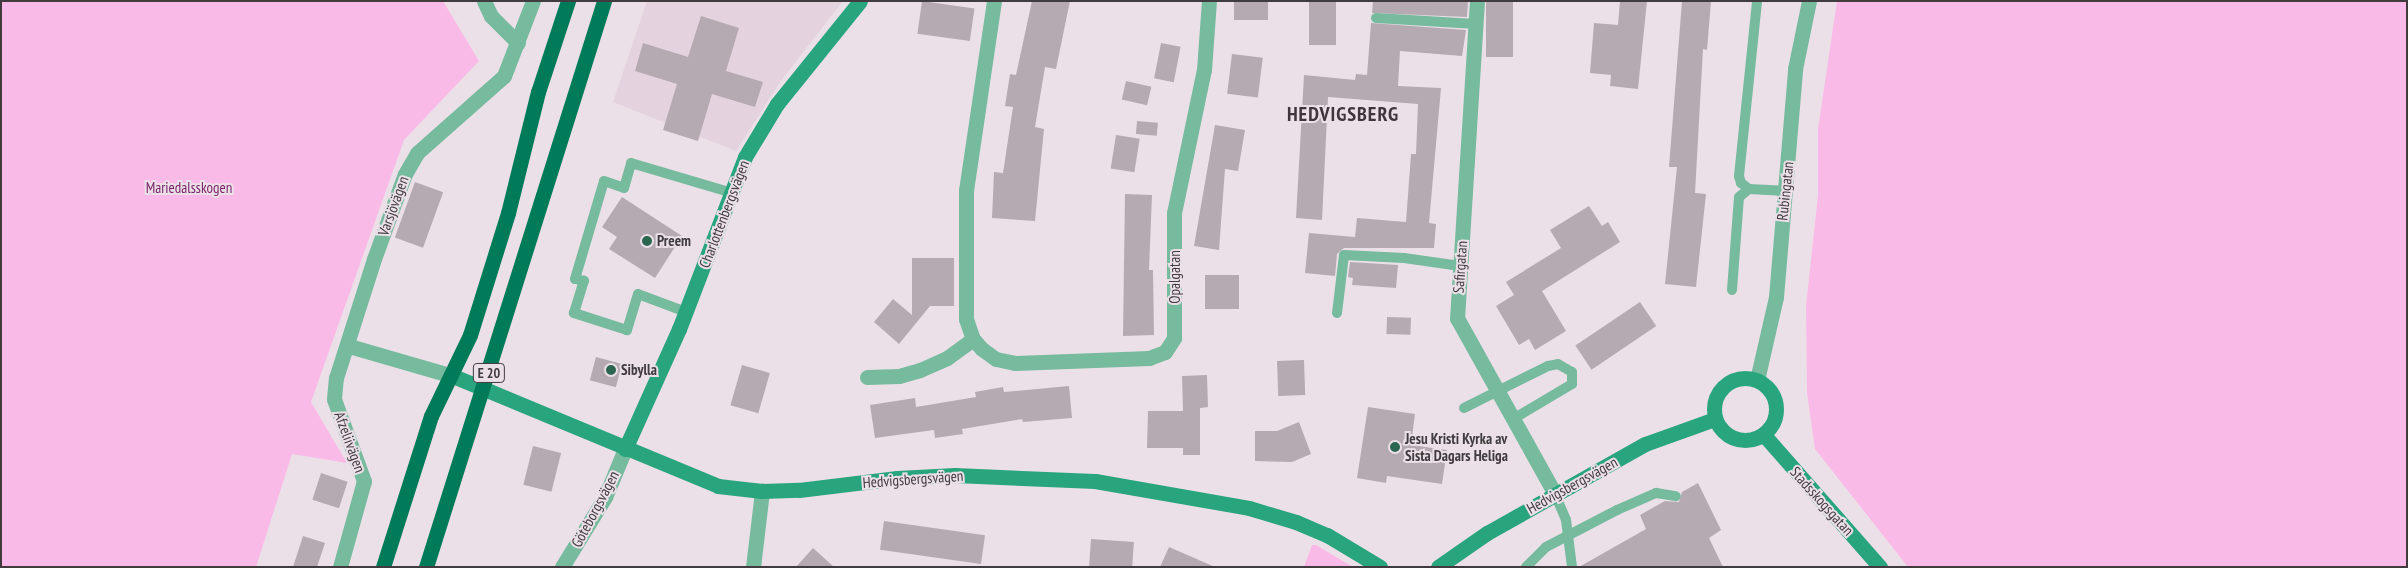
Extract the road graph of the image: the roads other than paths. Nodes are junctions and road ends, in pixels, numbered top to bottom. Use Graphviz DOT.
graph roads {
  1 [pos="484,1"];
  2 [pos="533,1"];
  3 [pos="568,1"];
  4 [pos="604,1"];
  5 [pos="860,1"];
  6 [pos="994,1"];
  7 [pos="1208,1"];
  8 [pos="1757,1"];
  9 [pos="1809,1"];
  10 [pos="1476,13"];
  11 [pos="1376,18"];
  12 [pos="518,43"];
  13 [pos="1749,189"];
  14 [pos="1786,191"];
  15 [pos="732,193"];
  16 [pos="1460,266"];
  17 [pos="1732,290"];
  18 [pos="686,312"];
  19 [pos="1337,312"];
  20 [pos="973,339"];
  21 [pos="349,346"];
  22 [pos="453,376"];
  23 [pos="867,377"];
  24 [pos="1756,380"];
  25 [pos="485,387"];
  26 [pos="1498,391"];
  27 [pos="1464,408"];
  28 [pos="1514,419"];
  29 [pos="1716,419"];
  30 [pos="1764,436"];
  31 [pos="625,449"];
  32 [pos="762,491"];
  33 [pos="1555,494"];
  34 [pos="1676,496"];
  35 [pos="1568,536"];
  36 [pos="340,567"];
  37 [pos="383,567"];
  38 [pos="426,567"];
  39 [pos="562,567"];
  40 [pos="753,567"];
  41 [pos="1380,567"];
  42 [pos="1438,567"];
  43 [pos="1526,567"];
  44 [pos="1572,567"];
  45 [pos="1880,567"];
  1 -- 12 [label="street"];
  2 -- 12 [label="street, Varsjövägen"];
  3 -- 22 [label="highway, E 20"];
  4 -- 25 [label="highway, E 20"];
  5 -- 15 [label="street, Charlottenbergsvägen"];
  6 -- 20 [label="street"];
  7 -- 20 [label="street, Opalgatan"];
  8 -- 13 [label="lane"];
  9 -- 14 [label="street, Rubingatan"];
  10 -- 11 [label="lane"];
  10 -- 16 [label="street, Safirgatan"];
  12 -- 21 [label="street, Varsjövägen"];
  13 -- 14 [label="lane"];
  13 -- 17 [label="lane"];
  14 -- 24 [label="street, Rubingatan"];
  15 -- 18 [label="street, Charlottenbergsvägen"];
  15 -- 18 [label="lane"];
  16 -- 19 [label="lane"];
  16 -- 26 [label="street, Safirgatan"];
  18 -- 31 [label="street, Charlottenbergsvägen"];
  20 -- 23 [label="street"];
  21 -- 22 [label="street"];
  21 -- 36 [label="street, Afzeliivägen"];
  22 -- 25 [label="street, Hedvigsbergsvägen"];
  22 -- 37 [label="highway, E 20"];
  24 -- 29 [label="street"];
  24 -- 30 [label="street"];
  25 -- 31 [label="street, Hedvigsbergsvägen"];
  25 -- 38 [label="highway, E 20"];
  26 -- 27 [label="lane"];
  26 -- 28 [label="street, Safirgatan"];
  26 -- 28 [label="lane"];
  28 -- 33 [label="street, Safirgatan"];
  29 -- 30 [label="street"];
  29 -- 33 [label="street, Hedvigsbergsvägen"];
  30 -- 45 [label="street, Stadsskogsgatan"];
  31 -- 32 [label="street, Hedvigsbergsvägen"];
  31 -- 39 [label="street, Göteborgsvägen"];
  32 -- 40 [label="street"];
  32 -- 41 [label="street, Hedvigsbergsvägen"];
  33 -- 35 [label="lane"];
  33 -- 42 [label="street, Hedvigsbergsvägen"];
  34 -- 35 [label="lane"];
  35 -- 43 [label="lane"];
  35 -- 44 [label="lane"];
}
